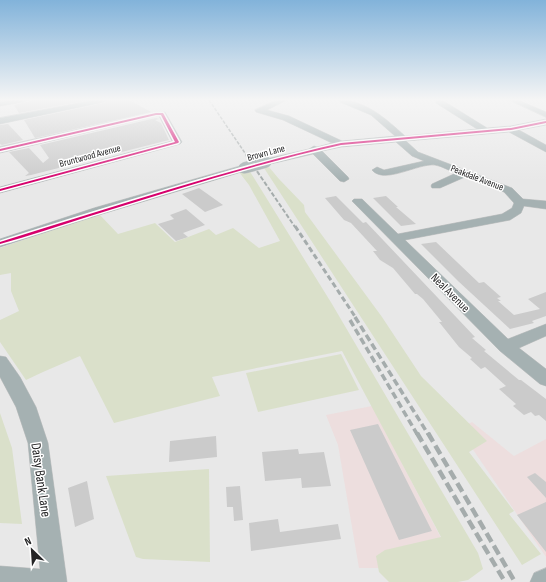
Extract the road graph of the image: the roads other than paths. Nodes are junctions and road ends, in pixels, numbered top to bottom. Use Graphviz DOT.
graph roads {
  1 [pos="103,127"];
  2 [pos="169,127"];
  3 [pos="305,127"];
  4 [pos="388,127"];
  5 [pos="480,127"];
  6 [pos="523,127"];
  7 [pos="511,130"];
  8 [pos="487,132"];
  9 [pos="400,138"];
  10 [pos="341,144"];
  11 [pos="314,149"];
  12 [pos="546,149"];
  13 [pos="0,150"];
  14 [pos="434,162"];
  15 [pos="377,170"];
  16 [pos="464,173"];
  17 [pos="344,179"];
  18 [pos="436,186"];
  19 [pos="0,190"];
  20 [pos="358,201"];
  21 [pos="520,202"];
  22 [pos="546,205"];
  23 [pos="395,238"];
  24 [pos="0,243"];
  25 [pos="546,330"];
  26 [pos="506,347"];
  27 [pos="0,362"];
  28 [pos="546,379"];
  29 [pos="0,578"];
  30 [pos="546,581"];
  31 [pos="46,582"];
  32 [pos="54,582"];
  33 [pos="543,582"];
  1 -- 13 [label="street, Bruntwood Avenue"];
  2 -- 19 [label="street, Bruntwood Avenue"];
  3 -- 10 [label="street"];
  4 -- 9 [label="street, Peakdale Avenue"];
  5 -- 8 [label="street"];
  6 -- 7 [label="street, Brown Lane"];
  7 -- 8 [label="street, Brown Lane"];
  7 -- 12 [label="street"];
  8 -- 9 [label="street, Brown Lane"];
  9 -- 10 [label="street, Brown Lane"];
  9 -- 14 [label="street, Peakdale Avenue"];
  10 -- 11 [label="street, Brown Lane"];
  11 -- 17 [label="street"];
  11 -- 24 [label="street, Brown Lane, bridge"];
  14 -- 15 [label="street"];
  14 -- 16 [label="street, Peakdale Avenue"];
  16 -- 18 [label="street"];
  16 -- 21 [label="street, Peakdale Avenue"];
  20 -- 23 [label="street, Neal Avenue"];
  21 -- 22 [label="street"];
  21 -- 23 [label="street"];
  23 -- 26 [label="street, Neal Avenue"];
  25 -- 26 [label="street"];
  26 -- 28 [label="street, Neal Avenue"];
  27 -- 32 [label="street, Daisy Bank Lane"];
  29 -- 31 [label="street"];
  30 -- 33 [label="street"];
}
